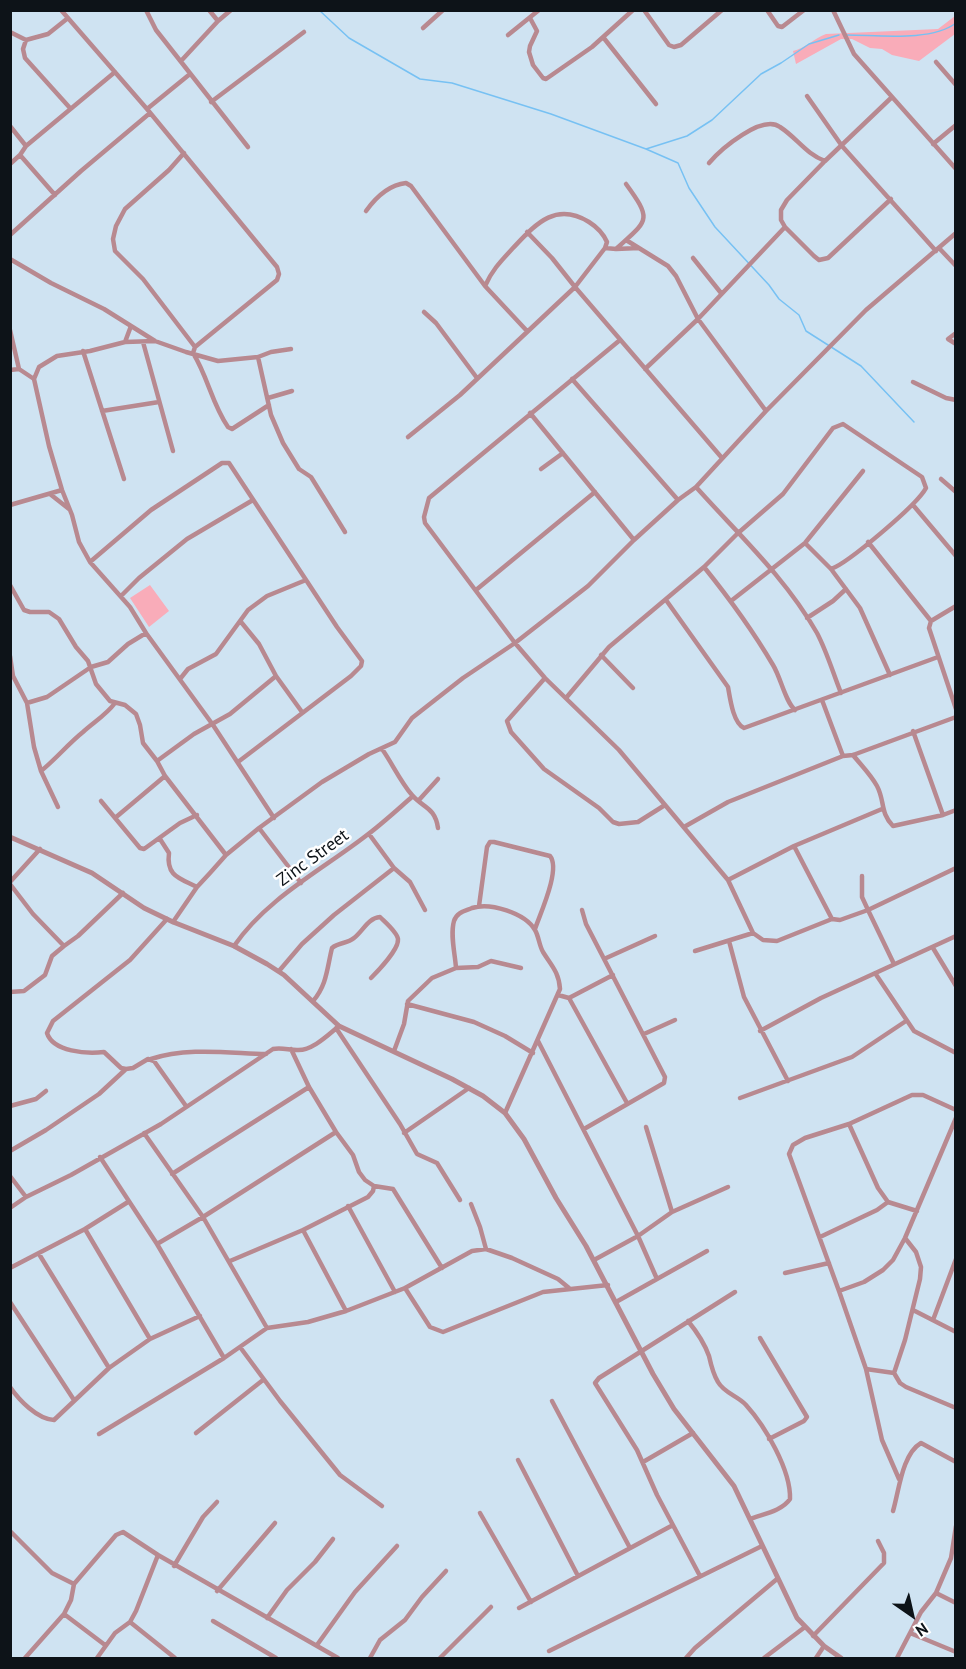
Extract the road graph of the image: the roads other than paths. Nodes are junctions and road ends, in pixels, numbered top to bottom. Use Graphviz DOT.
graph roads {
  1 [pos="61,10"];
  2 [pos="146,10"];
  3 [pos="210,10"];
  4 [pos="231,10"];
  5 [pos="443,10"];
  6 [pos="539,10"];
  7 [pos="633,10"];
  8 [pos="644,10"];
  9 [pos="722,10"];
  10 [pos="767,10"];
  11 [pos="804,10"];
  12 [pos="833,10"];
  13 [pos="68,18"];
  14 [pos="530,18"];
  15 [pos="218,21"];
  16 [pos="423,28"];
  17 [pos="10,32"];
  18 [pos="303,32"];
  19 [pos="508,35"];
  20 [pos="603,37"];
  21 [pos="26,40"];
  22 [pos="181,61"];
  23 [pos="936,62"];
  24 [pos="115,72"];
  25 [pos="190,74"];
  26 [pos="956,85"];
  27 [pos="807,96"];
  28 [pos="891,98"];
  29 [pos="211,102"];
  30 [pos="656,104"];
  31 [pos="70,108"];
  32 [pos="149,111"];
  33 [pos="956,125"];
  34 [pos="10,126"];
  35 [pos="933,144"];
  36 [pos="26,146"];
  37 [pos="842,146"];
  38 [pos="248,147"];
  39 [pos="184,153"];
  40 [pos="20,154"];
  41 [pos="825,161"];
  42 [pos="710,163"];
  43 [pos="10,164"];
  44 [pos="956,169"];
  45 [pos="626,184"];
  46 [pos="55,195"];
  47 [pos="891,199"];
  48 [pos="366,212"];
  49 [pos="785,227"];
  50 [pos="527,232"];
  51 [pos="956,233"];
  52 [pos="10,235"];
  53 [pos="626,240"];
  54 [pos="605,248"];
  55 [pos="639,248"];
  56 [pos="616,249"];
  57 [pos="938,249"];
  58 [pos="693,258"];
  59 [pos="10,259"];
  60 [pos="956,266"];
  61 [pos="485,286"];
  62 [pos="574,287"];
  63 [pos="721,293"];
  64 [pos="424,312"];
  65 [pos="698,319"];
  66 [pos="131,326"];
  67 [pos="10,330"];
  68 [pos="527,331"];
  69 [pos="956,333"];
  70 [pos="620,340"];
  71 [pos="155,341"];
  72 [pos="125,342"];
  73 [pos="143,342"];
  74 [pos="956,344"];
  75 [pos="195,347"];
  76 [pos="291,349"];
  77 [pos="83,351"];
  78 [pos="193,353"];
  79 [pos="258,357"];
  80 [pos="19,369"];
  81 [pos="645,369"];
  82 [pos="10,370"];
  83 [pos="477,378"];
  84 [pos="34,379"];
  85 [pos="572,379"];
  86 [pos="913,382"];
  87 [pos="292,391"];
  88 [pos="268,398"];
  89 [pos="956,400"];
  90 [pos="159,402"];
  91 [pos="269,405"];
  92 [pos="102,411"];
  93 [pos="766,411"];
  94 [pos="530,413"];
  95 [pos="408,436"];
  96 [pos="172,451"];
  97 [pos="562,453"];
  98 [pos="722,458"];
  99 [pos="541,469"];
  100 [pos="863,471"];
  101 [pos="124,479"];
  102 [pos="941,479"];
  103 [pos="696,487"];
  104 [pos="62,490"];
  105 [pos="596,492"];
  106 [pos="956,492"];
  107 [pos="50,494"];
  108 [pos="253,500"];
  109 [pos="678,500"];
  110 [pos="10,505"];
  111 [pos="913,505"];
  112 [pos="69,509"];
  113 [pos="345,532"];
  114 [pos="737,534"];
  115 [pos="634,540"];
  116 [pos="868,542"];
  117 [pos="806,543"];
  118 [pos="956,556"];
  119 [pos="90,562"];
  120 [pos="704,567"];
  121 [pos="773,569"];
  122 [pos="831,569"];
  123 [pos="306,580"];
  124 [pos="10,585"];
  125 [pos="846,589"];
  126 [pos="476,590"];
  127 [pos="121,596"];
  128 [pos="666,600"];
  129 [pos="731,601"];
  130 [pos="956,606"];
  131 [pos="807,618"];
  132 [pos="931,621"];
  133 [pos="241,622"];
  134 [pos="146,633"];
  135 [pos="515,643"];
  136 [pos="10,656"];
  137 [pos="601,656"];
  138 [pos="938,657"];
  139 [pos="91,667"];
  140 [pos="890,675"];
  141 [pos="276,676"];
  142 [pos="545,678"];
  143 [pos="180,679"];
  144 [pos="633,688"];
  145 [pos="841,693"];
  146 [pos="566,698"];
  147 [pos="822,700"];
  148 [pos="27,703"];
  149 [pos="115,703"];
  150 [pos="956,709"];
  151 [pos="795,710"];
  152 [pos="302,711"];
  153 [pos="956,717"];
  154 [pos="213,725"];
  155 [pos="913,731"];
  156 [pos="382,749"];
  157 [pos="853,755"];
  158 [pos="843,756"];
  159 [pos="157,760"];
  160 [pos="238,762"];
  161 [pos="41,771"];
  162 [pos="165,776"];
  163 [pos="438,779"];
  164 [pos="412,796"];
  165 [pos="419,800"];
  166 [pos="101,801"];
  167 [pos="665,805"];
  168 [pos="58,807"];
  169 [pos="882,809"];
  170 [pos="956,810"];
  171 [pos="197,815"];
  172 [pos="943,815"];
  173 [pos="115,818"];
  174 [pos="274,818"];
  175 [pos="684,826"];
  176 [pos="259,828"];
  177 [pos="438,828"];
  178 [pos="369,834"];
  179 [pos="10,837"];
  180 [pos="160,839"];
  181 [pos="794,846"];
  182 [pos="40,849"];
  183 [pos="226,855"];
  184 [pos="394,868"];
  185 [pos="956,868"];
  186 [pos="862,876"];
  187 [pos="728,880"];
  188 [pos="10,883"];
  189 [pos="301,883"];
  190 [pos="197,887"];
  191 [pos="123,893"];
  192 [pos="479,906"];
  193 [pos="425,910"];
  194 [pos="582,910"];
  195 [pos="868,910"];
  196 [pos="166,919"];
  197 [pos="832,919"];
  198 [pos="173,922"];
  199 [pos="535,929"];
  200 [pos="753,933"];
  201 [pos="655,936"];
  202 [pos="956,936"];
  203 [pos="729,941"];
  204 [pos="64,946"];
  205 [pos="234,946"];
  206 [pos="933,948"];
  207 [pos="695,951"];
  208 [pos="604,959"];
  209 [pos="894,964"];
  210 [pos="456,968"];
  211 [pos="520,968"];
  212 [pos="279,972"];
  213 [pos="875,973"];
  214 [pos="613,975"];
  215 [pos="371,978"];
  216 [pos="956,986"];
  217 [pos="10,993"];
  218 [pos="558,995"];
  219 [pos="569,998"];
  220 [pos="313,1001"];
  221 [pos="407,1004"];
  222 [pos="675,1020"];
  223 [pos="906,1021"];
  224 [pos="338,1027"];
  225 [pos="760,1031"];
  226 [pos="644,1034"];
  227 [pos="538,1041"];
  228 [pos="291,1049"];
  229 [pos="394,1051"];
  230 [pos="533,1053"];
  231 [pos="956,1053"];
  232 [pos="266,1054"];
  233 [pos="151,1059"];
  234 [pos="126,1069"];
  235 [pos="788,1081"];
  236 [pos="309,1087"];
  237 [pos="469,1088"];
  238 [pos="46,1091"];
  239 [pos="740,1098"];
  240 [pos="627,1103"];
  241 [pos="10,1106"];
  242 [pos="186,1106"];
  243 [pos="956,1110"];
  244 [pos="505,1113"];
  245 [pos="956,1118"];
  246 [pos="849,1124"];
  247 [pos="646,1127"];
  248 [pos="584,1129"];
  249 [pos="336,1132"];
  250 [pos="144,1133"];
  251 [pos="404,1133"];
  252 [pos="10,1151"];
  253 [pos="100,1157"];
  254 [pos="172,1174"];
  255 [pos="10,1176"];
  256 [pos="374,1186"];
  257 [pos="728,1187"];
  258 [pos="26,1197"];
  259 [pos="460,1200"];
  260 [pos="128,1202"];
  261 [pos="888,1202"];
  262 [pos="471,1204"];
  263 [pos="348,1206"];
  264 [pos="10,1208"];
  265 [pos="917,1211"];
  266 [pos="672,1212"];
  267 [pos="203,1217"];
  268 [pos="85,1229"];
  269 [pos="303,1230"];
  270 [pos="638,1236"];
  271 [pos="819,1237"];
  272 [pos="905,1238"];
  273 [pos="157,1244"];
  274 [pos="486,1249"];
  275 [pos="707,1251"];
  276 [pos="39,1254"];
  277 [pos="956,1259"];
  278 [pos="594,1260"];
  279 [pos="230,1261"];
  280 [pos="829,1263"];
  281 [pos="10,1268"];
  282 [pos="442,1268"];
  283 [pos="785,1273"];
  284 [pos="657,1279"];
  285 [pos="608,1285"];
  286 [pos="405,1288"];
  287 [pos="569,1288"];
  288 [pos="839,1290"];
  289 [pos="395,1292"];
  290 [pos="735,1292"];
  291 [pos="10,1302"];
  292 [pos="616,1302"];
  293 [pos="913,1310"];
  294 [pos="346,1311"];
  295 [pos="200,1316"];
  296 [pos="933,1320"];
  297 [pos="688,1321"];
  298 [pos="267,1329"];
  299 [pos="956,1332"];
  300 [pos="760,1338"];
  301 [pos="150,1339"];
  302 [pos="240,1347"];
  303 [pos="642,1351"];
  304 [pos="224,1358"];
  305 [pos="109,1368"];
  306 [pos="866,1370"];
  307 [pos="894,1373"];
  308 [pos="263,1380"];
  309 [pos="10,1387"];
  310 [pos="74,1400"];
  311 [pos="552,1401"];
  312 [pos="956,1408"];
  313 [pos="196,1433"];
  314 [pos="693,1433"];
  315 [pos="99,1434"];
  316 [pos="769,1439"];
  317 [pos="518,1460"];
  318 [pos="643,1462"];
  319 [pos="956,1462"];
  320 [pos="899,1479"];
  321 [pos="217,1502"];
  322 [pos="382,1506"];
  323 [pos="893,1511"];
  324 [pos="480,1513"];
  325 [pos="750,1519"];
  326 [pos="275,1523"];
  327 [pos="673,1525"];
  328 [pos="956,1526"];
  329 [pos="10,1531"];
  330 [pos="333,1539"];
  331 [pos="878,1541"];
  332 [pos="397,1546"];
  333 [pos="762,1546"];
  334 [pos="630,1548"];
  335 [pos="158,1555"];
  336 [pos="953,1559"];
  337 [pos="174,1566"];
  338 [pos="447,1571"];
  339 [pos="578,1576"];
  340 [pos="700,1576"];
  341 [pos="777,1579"];
  342 [pos="74,1584"];
  343 [pos="217,1591"];
  344 [pos="936,1593"];
  345 [pos="531,1602"];
  346 [pos="956,1603"];
  347 [pos="491,1607"];
  348 [pos="519,1608"];
  349 [pos="64,1614"];
  350 [pos="267,1618"];
  351 [pos="213,1621"];
  352 [pos="130,1622"];
  353 [pos="805,1628"];
  354 [pos="910,1633"];
  355 [pos="813,1636"];
  356 [pos="105,1645"];
  357 [pos="317,1646"];
  358 [pos="824,1646"];
  359 [pos="549,1651"];
  360 [pos="956,1652"];
  361 [pos="25,1659"];
  362 [pos="97,1659"];
  363 [pos="175,1659"];
  364 [pos="276,1659"];
  365 [pos="338,1659"];
  366 [pos="370,1659"];
  367 [pos="440,1659"];
  368 [pos="686,1659"];
  369 [pos="764,1659"];
  370 [pos="816,1659"];
  371 [pos="842,1659"];
  372 [pos="897,1659"];
  1 -- 13 [label="street"];
  2 -- 22 [label="street"];
  3 -- 15 [label="street"];
  4 -- 15 [label="street"];
  5 -- 16 [label="street"];
  6 -- 14 [label="street"];
  7 -- 20 [label="street"];
  8 -- 9 [label="street"];
  10 -- 11 [label="street"];
  12 -- 28 [label="street"];
  13 -- 21 [label="street"];
  13 -- 24 [label="street"];
  14 -- 19 [label="street"];
  14 -- 20 [label="street"];
  15 -- 22 [label="street"];
  17 -- 21 [label="street"];
  18 -- 29 [label="street"];
  20 -- 30 [label="street"];
  21 -- 31 [label="street"];
  22 -- 25 [label="street"];
  23 -- 26 [label="street"];
  24 -- 31 [label="street"];
  24 -- 32 [label="street"];
  25 -- 29 [label="street"];
  25 -- 32 [label="street"];
  27 -- 37 [label="street"];
  28 -- 35 [label="street"];
  28 -- 37 [label="street"];
  29 -- 38 [label="street"];
  31 -- 36 [label="street"];
  32 -- 39 [label="street"];
  32 -- 46 [label="street"];
  33 -- 35 [label="street"];
  34 -- 36 [label="street"];
  35 -- 44 [label="street"];
  36 -- 40 [label="street"];
  37 -- 41 [label="street"];
  37 -- 47 [label="street"];
  39 -- 75 [label="street"];
  39 -- 75 [label="street"];
  40 -- 43 [label="street"];
  40 -- 46 [label="street"];
  41 -- 42 [label="street"];
  41 -- 49 [label="street"];
  45 -- 53 [label="street"];
  46 -- 52 [label="street"];
  47 -- 49 [label="street"];
  47 -- 57 [label="street"];
  48 -- 61 [label="street"];
  49 -- 63 [label="street"];
  50 -- 54 [label="street"];
  50 -- 61 [label="street"];
  50 -- 62 [label="street"];
  51 -- 57 [label="street"];
  53 -- 55 [label="street"];
  53 -- 56 [label="street"];
  54 -- 56 [label="street"];
  54 -- 62 [label="street"];
  55 -- 56 [label="street"];
  55 -- 65 [label="street"];
  57 -- 60 [label="street"];
  57 -- 93 [label="street"];
  58 -- 63 [label="street"];
  59 -- 66 [label="street"];
  61 -- 68 [label="street"];
  62 -- 68 [label="street"];
  62 -- 70 [label="street"];
  63 -- 65 [label="street"];
  64 -- 83 [label="street"];
  65 -- 81 [label="street"];
  65 -- 93 [label="street"];
  66 -- 71 [label="street"];
  66 -- 72 [label="street"];
  67 -- 80 [label="street"];
  68 -- 83 [label="street"];
  69 -- 74 [label="street"];
  70 -- 81 [label="street"];
  70 -- 85 [label="street"];
  71 -- 73 [label="street"];
  71 -- 78 [label="street"];
  72 -- 73 [label="street"];
  72 -- 77 [label="street"];
  73 -- 90 [label="street"];
  75 -- 78 [label="street"];
  76 -- 79 [label="street"];
  77 -- 84 [label="street"];
  77 -- 92 [label="street"];
  78 -- 79 [label="street"];
  78 -- 91 [label="street"];
  79 -- 88 [label="street"];
  80 -- 82 [label="street"];
  80 -- 84 [label="street"];
  81 -- 98 [label="street"];
  83 -- 95 [label="street"];
  84 -- 104 [label="street"];
  85 -- 94 [label="street"];
  85 -- 109 [label="street"];
  86 -- 89 [label="street"];
  87 -- 88 [label="street"];
  88 -- 91 [label="street"];
  90 -- 92 [label="street"];
  90 -- 96 [label="street"];
  91 -- 113 [label="street"];
  92 -- 101 [label="street"];
  93 -- 98 [label="street"];
  94 -- 97 [label="street"];
  94 -- 126 [label="street"];
  97 -- 99 [label="street"];
  97 -- 105 [label="street"];
  98 -- 103 [label="street"];
  100 -- 117 [label="street"];
  102 -- 106 [label="street"];
  103 -- 109 [label="street"];
  103 -- 114 [label="street"];
  104 -- 107 [label="street"];
  104 -- 112 [label="street"];
  105 -- 115 [label="street"];
  105 -- 126 [label="street"];
  107 -- 110 [label="street"];
  107 -- 112 [label="street"];
  108 -- 119 [label="street"];
  108 -- 123 [label="street"];
  108 -- 127 [label="street"];
  109 -- 115 [label="street"];
  111 -- 114 [label="street"];
  111 -- 116 [label="street"];
  111 -- 118 [label="street"];
  112 -- 119 [label="street"];
  114 -- 120 [label="street"];
  114 -- 121 [label="street"];
  115 -- 135 [label="street"];
  116 -- 122 [label="street"];
  116 -- 132 [label="street"];
  117 -- 121 [label="street"];
  117 -- 122 [label="street"];
  119 -- 127 [label="street"];
  120 -- 128 [label="street"];
  120 -- 129 [label="street"];
  121 -- 129 [label="street"];
  121 -- 131 [label="street"];
  122 -- 125 [label="street"];
  123 -- 133 [label="street"];
  123 -- 152 [label="street"];
  124 -- 139 [label="street"];
  125 -- 131 [label="street"];
  125 -- 140 [label="street"];
  126 -- 135 [label="street"];
  127 -- 134 [label="street"];
  128 -- 137 [label="street"];
  128 -- 151 [label="street"];
  129 -- 151 [label="street"];
  130 -- 132 [label="street"];
  131 -- 145 [label="street"];
  132 -- 138 [label="street"];
  133 -- 141 [label="street"];
  133 -- 143 [label="street"];
  134 -- 139 [label="street"];
  134 -- 143 [label="street"];
  135 -- 142 [label="street"];
  135 -- 156 [label="street"];
  136 -- 148 [label="street"];
  137 -- 144 [label="street"];
  137 -- 146 [label="street"];
  138 -- 140 [label="street"];
  138 -- 150 [label="street"];
  139 -- 148 [label="street"];
  139 -- 149 [label="street"];
  140 -- 145 [label="street"];
  141 -- 152 [label="street"];
  141 -- 154 [label="street"];
  142 -- 146 [label="street"];
  142 -- 167 [label="street"];
  143 -- 154 [label="street"];
  145 -- 147 [label="street"];
  146 -- 167 [label="street"];
  147 -- 151 [label="street"];
  147 -- 158 [label="street"];
  148 -- 161 [label="street"];
  149 -- 159 [label="street"];
  149 -- 161 [label="street"];
  152 -- 160 [label="street"];
  153 -- 155 [label="street"];
  154 -- 159 [label="street"];
  154 -- 160 [label="street"];
  155 -- 157 [label="street"];
  155 -- 172 [label="street"];
  156 -- 164 [label="street"];
  156 -- 174 [label="street"];
  157 -- 158 [label="street"];
  157 -- 169 [label="street"];
  158 -- 175 [label="street"];
  159 -- 162 [label="street"];
  160 -- 174 [label="street"];
  161 -- 168 [label="street"];
  162 -- 171 [label="street"];
  162 -- 173 [label="street"];
  163 -- 165 [label="street"];
  164 -- 165 [label="street"];
  164 -- 178 [label="street, Zinc Street"];
  165 -- 177 [label="street"];
  166 -- 173 [label="street"];
  167 -- 175 [label="street"];
  169 -- 172 [label="street"];
  169 -- 181 [label="street"];
  170 -- 172 [label="street"];
  171 -- 180 [label="street"];
  171 -- 183 [label="street"];
  173 -- 180 [label="street"];
  174 -- 176 [label="street"];
  175 -- 187 [label="street"];
  176 -- 183 [label="street"];
  176 -- 189 [label="street"];
  178 -- 184 [label="street"];
  178 -- 189 [label="street, Zinc Street"];
  179 -- 182 [label="street"];
  180 -- 190 [label="street"];
  181 -- 187 [label="street"];
  181 -- 197 [label="street"];
  182 -- 188 [label="street"];
  182 -- 191 [label="street"];
  183 -- 190 [label="street"];
  184 -- 193 [label="street"];
  184 -- 212 [label="street"];
  185 -- 195 [label="street"];
  186 -- 195 [label="street"];
  187 -- 200 [label="street"];
  188 -- 204 [label="street"];
  189 -- 205 [label="street, Zinc Street"];
  190 -- 198 [label="street"];
  191 -- 196 [label="street"];
  191 -- 204 [label="street"];
  192 -- 199 [label="street"];
  192 -- 199 [label="street"];
  192 -- 210 [label="street"];
  194 -- 208 [label="street"];
  195 -- 197 [label="street"];
  195 -- 209 [label="street"];
  196 -- 198 [label="street"];
  196 -- 234 [label="street"];
  197 -- 200 [label="street"];
  198 -- 205 [label="street"];
  199 -- 218 [label="street"];
  200 -- 203 [label="street"];
  201 -- 208 [label="street"];
  202 -- 206 [label="street"];
  203 -- 207 [label="street"];
  203 -- 225 [label="street"];
  204 -- 217 [label="street"];
  205 -- 212 [label="street"];
  206 -- 209 [label="street"];
  206 -- 216 [label="street"];
  208 -- 214 [label="street"];
  209 -- 213 [label="street"];
  210 -- 211 [label="street"];
  210 -- 221 [label="street"];
  212 -- 220 [label="street"];
  213 -- 223 [label="street"];
  213 -- 225 [label="street"];
  214 -- 219 [label="street"];
  214 -- 226 [label="street"];
  215 -- 220 [label="street"];
  218 -- 219 [label="street"];
  218 -- 227 [label="street"];
  219 -- 240 [label="street"];
  220 -- 224 [label="street"];
  221 -- 229 [label="street"];
  221 -- 230 [label="street"];
  222 -- 226 [label="street"];
  223 -- 231 [label="street"];
  223 -- 235 [label="street"];
  224 -- 228 [label="street"];
  224 -- 229 [label="street"];
  224 -- 251 [label="street"];
  225 -- 235 [label="street"];
  226 -- 240 [label="street"];
  227 -- 230 [label="street"];
  227 -- 248 [label="street"];
  228 -- 232 [label="street"];
  228 -- 236 [label="street"];
  229 -- 237 [label="street"];
  230 -- 244 [label="street"];
  232 -- 233 [label="street"];
  232 -- 242 [label="street"];
  233 -- 234 [label="street"];
  233 -- 242 [label="street"];
  234 -- 252 [label="street"];
  235 -- 239 [label="street"];
  236 -- 249 [label="street"];
  236 -- 254 [label="street"];
  237 -- 244 [label="street"];
  237 -- 251 [label="street"];
  238 -- 241 [label="street"];
  240 -- 248 [label="street"];
  242 -- 250 [label="street"];
  243 -- 246 [label="street"];
  244 -- 278 [label="street"];
  245 -- 265 [label="street"];
  246 -- 261 [label="street"];
  246 -- 271 [label="street"];
  247 -- 266 [label="street"];
  248 -- 270 [label="street"];
  249 -- 256 [label="street"];
  249 -- 267 [label="street"];
  250 -- 253 [label="street"];
  250 -- 254 [label="street"];
  251 -- 259 [label="street"];
  253 -- 258 [label="street"];
  253 -- 260 [label="street"];
  254 -- 267 [label="street"];
  255 -- 258 [label="street"];
  256 -- 263 [label="street"];
  256 -- 282 [label="street"];
  257 -- 266 [label="street"];
  258 -- 264 [label="street"];
  260 -- 268 [label="street"];
  260 -- 273 [label="street"];
  261 -- 265 [label="street"];
  261 -- 271 [label="street"];
  262 -- 274 [label="street"];
  263 -- 269 [label="street"];
  263 -- 289 [label="street"];
  265 -- 272 [label="street"];
  266 -- 270 [label="street"];
  267 -- 273 [label="street"];
  267 -- 279 [label="street"];
  268 -- 276 [label="street"];
  268 -- 301 [label="street"];
  269 -- 279 [label="street"];
  269 -- 294 [label="street"];
  270 -- 278 [label="street"];
  270 -- 284 [label="street"];
  271 -- 280 [label="street"];
  272 -- 288 [label="street"];
  272 -- 293 [label="street"];
  273 -- 295 [label="street"];
  274 -- 282 [label="street"];
  274 -- 287 [label="street"];
  275 -- 284 [label="street"];
  276 -- 281 [label="street"];
  276 -- 305 [label="street"];
  277 -- 296 [label="street"];
  278 -- 285 [label="street"];
  279 -- 298 [label="street"];
  280 -- 283 [label="street"];
  280 -- 288 [label="street"];
  282 -- 286 [label="street"];
  284 -- 292 [label="street"];
  285 -- 287 [label="street"];
  285 -- 292 [label="street"];
  286 -- 287 [label="street"];
  286 -- 289 [label="street"];
  288 -- 306 [label="street"];
  289 -- 294 [label="street"];
  290 -- 297 [label="street"];
  291 -- 310 [label="street"];
  292 -- 303 [label="street"];
  293 -- 296 [label="street"];
  293 -- 307 [label="street"];
  294 -- 298 [label="street"];
  295 -- 301 [label="street"];
  295 -- 304 [label="street"];
  296 -- 299 [label="street"];
  297 -- 303 [label="street"];
  297 -- 316 [label="street"];
  298 -- 302 [label="street"];
  300 -- 316 [label="street"];
  301 -- 305 [label="street"];
  302 -- 304 [label="street"];
  302 -- 308 [label="street"];
  303 -- 314 [label="street"];
  303 -- 318 [label="street"];
  304 -- 315 [label="street"];
  305 -- 310 [label="street"];
  306 -- 307 [label="street"];
  306 -- 320 [label="street"];
  307 -- 312 [label="street"];
  308 -- 313 [label="street"];
  308 -- 322 [label="street"];
  309 -- 310 [label="street"];
  311 -- 334 [label="street"];
  314 -- 318 [label="street"];
  314 -- 325 [label="street"];
  316 -- 325 [label="street"];
  317 -- 339 [label="street"];
  318 -- 327 [label="street"];
  319 -- 320 [label="street"];
  320 -- 323 [label="street"];
  321 -- 337 [label="street"];
  324 -- 345 [label="street"];
  325 -- 333 [label="street"];
  326 -- 343 [label="street"];
  327 -- 334 [label="street"];
  327 -- 340 [label="street"];
  328 -- 336 [label="street"];
  329 -- 342 [label="street"];
  330 -- 350 [label="street"];
  331 -- 355 [label="street"];
  332 -- 357 [label="street"];
  333 -- 340 [label="street"];
  333 -- 341 [label="street"];
  334 -- 339 [label="street"];
  335 -- 337 [label="street"];
  335 -- 342 [label="street"];
  335 -- 352 [label="street"];
  336 -- 344 [label="street"];
  337 -- 343 [label="street"];
  338 -- 366 [label="street"];
  339 -- 345 [label="street"];
  340 -- 359 [label="street"];
  341 -- 353 [label="street"];
  341 -- 368 [label="street"];
  342 -- 349 [label="street"];
  343 -- 350 [label="street"];
  344 -- 346 [label="street"];
  344 -- 354 [label="street"];
  345 -- 348 [label="street"];
  347 -- 367 [label="street"];
  349 -- 356 [label="street"];
  349 -- 361 [label="street"];
  350 -- 357 [label="street"];
  351 -- 364 [label="street"];
  352 -- 356 [label="street"];
  352 -- 363 [label="street"];
  353 -- 355 [label="street"];
  353 -- 369 [label="street"];
  354 -- 360 [label="street"];
  354 -- 372 [label="street"];
  355 -- 358 [label="street"];
  356 -- 362 [label="street"];
  357 -- 365 [label="street"];
  358 -- 370 [label="street"];
  358 -- 371 [label="street"];
}
